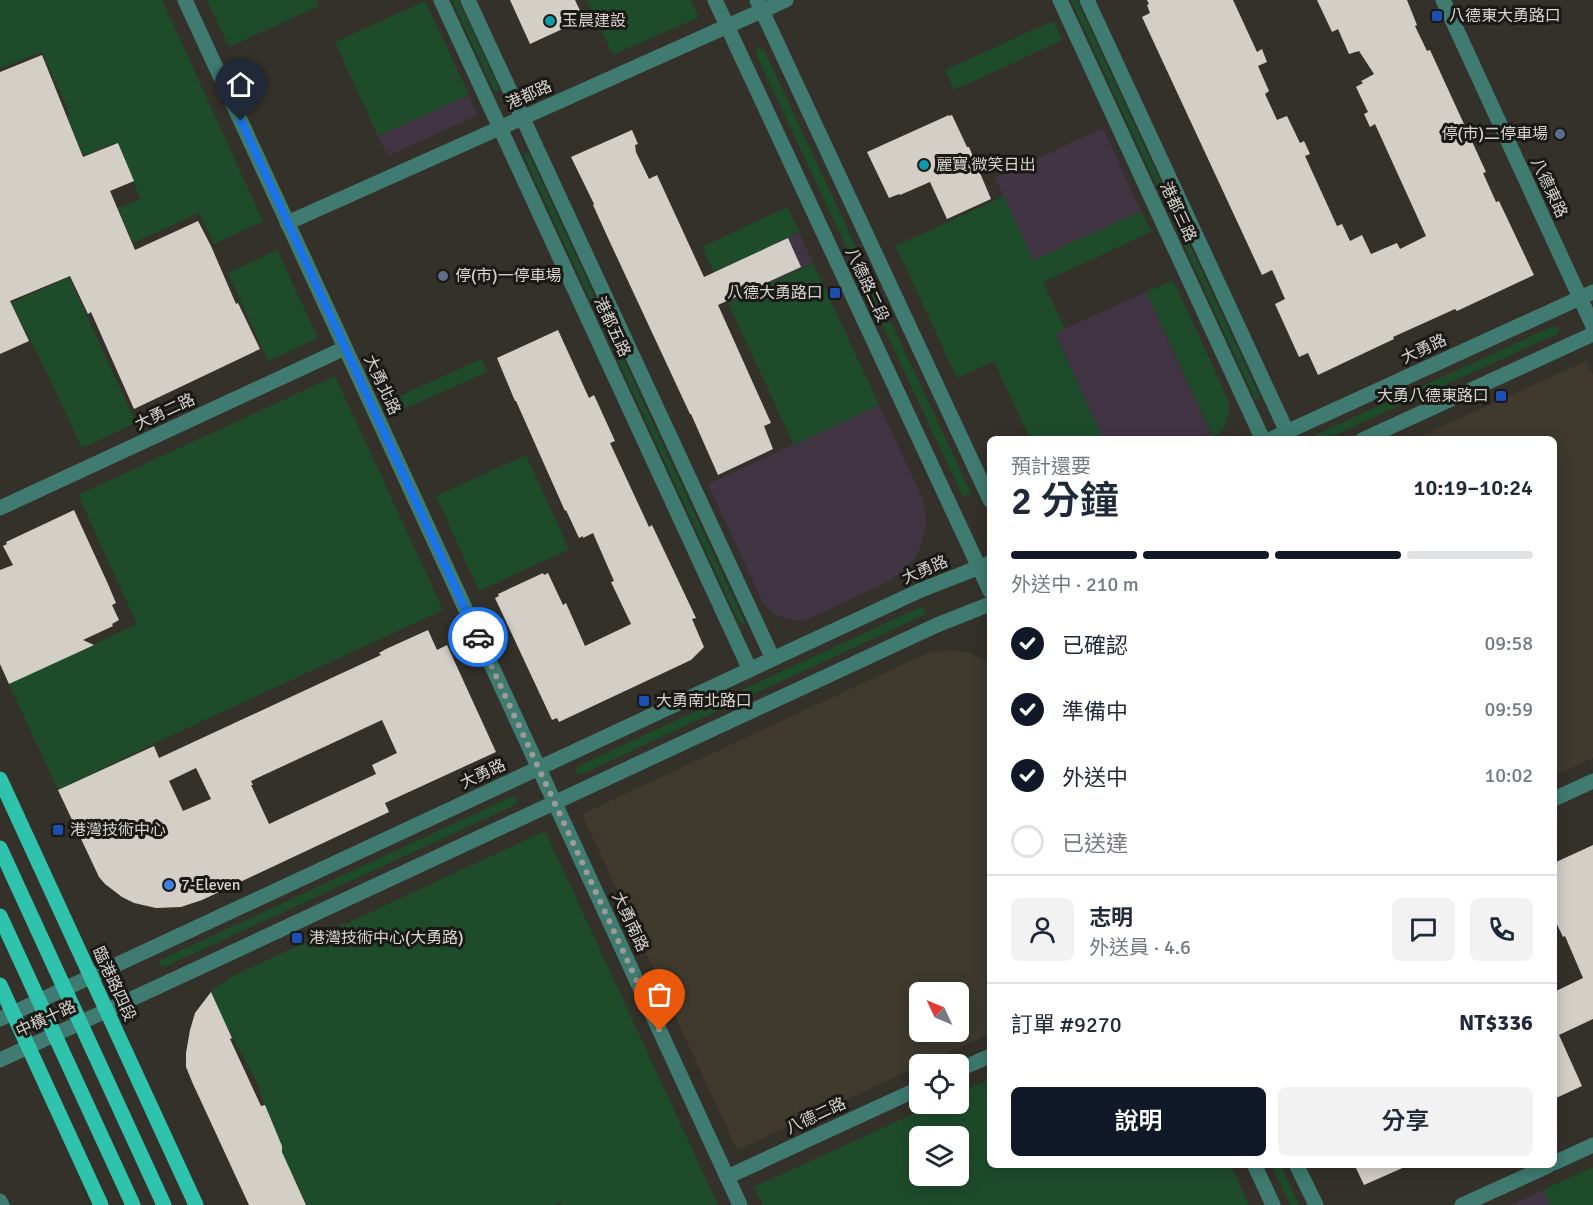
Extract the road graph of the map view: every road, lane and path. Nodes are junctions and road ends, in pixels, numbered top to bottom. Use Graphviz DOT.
graph roads {
  1 [pos="185,0"];
  2 [pos="441,0"];
  3 [pos="468,0"];
  4 [pos="715,0"];
  5 [pos="786,0"];
  6 [pos="1060,0"];
  7 [pos="1087,0"];
  8 [pos="1443,0"];
  9 [pos="760,5"];
  10 [pos="727,26"];
  11 [pos="523,118"];
  12 [pos="500,128"];
  13 [pos="287,223"];
  14 [pos="1586,295"];
  15 [pos="1593,326"];
  16 [pos="1593,334"];
  17 [pos="345,348"];
  18 [pos="1287,432"];
  19 [pos="1261,436"];
  20 [pos="1278,436"];
  21 [pos="1371,436"];
  22 [pos="987,494"];
  23 [pos="0,508"];
  24 [pos="984,565"];
  25 [pos="987,605"];
  26 [pos="772,659"];
  27 [pos="750,670"];
  28 [pos="538,768"];
  29 [pos="0,779"];
  30 [pos="1593,781"];
  31 [pos="547,785"];
  32 [pos="1557,798"];
  33 [pos="555,803"];
  34 [pos="0,848"];
  35 [pos="0,916"];
  36 [pos="91,976"];
  37 [pos="0,985"];
  38 [pos="65,988"];
  39 [pos="39,1001"];
  40 [pos="107,1011"];
  41 [pos="6,1016"];
  42 [pos="81,1023"];
  43 [pos="54,1035"];
  44 [pos="28,1047"];
  45 [pos="987,1057"];
  46 [pos="0,1060"];
  47 [pos="969,1065"];
  48 [pos="909,1093"];
  49 [pos="1593,1145"];
  50 [pos="1557,1162"];
  51 [pos="1256,1168"];
  52 [pos="1298,1168"];
  53 [pos="1544,1168"];
  54 [pos="727,1177"];
  55 [pos="101,1205"];
  56 [pos="133,1205"];
  57 [pos="164,1205"];
  58 [pos="196,1205"];
  59 [pos="740,1205"];
  60 [pos="1273,1205"];
  61 [pos="1316,1205"];
  62 [pos="1462,1205"];
  1 -- 13 [label="street, 大勇北路"];
  2 -- 12 [label="street, 港都五路"];
  3 -- 11 [label="street, 港都五路"];
  4 -- 10 [label="street, 八德路二段"];
  5 -- 9 [label="street, 港都路"];
  6 -- 19 [label="street, 港都三路"];
  7 -- 18 [label="street, 港都三路"];
  8 -- 14 [label="street, 八德東路"];
  9 -- 10 [label="street, 港都路"];
  9 -- 22 [label="street, 八德路二段"];
  10 -- 11 [label="street, 港都路"];
  10 -- 24 [label="street, 八德路二段"];
  11 -- 12 [label="street, 港都路"];
  11 -- 26 [label="street, 港都五路"];
  12 -- 13 [label="street, 港都路"];
  12 -- 27 [label="street, 港都五路"];
  13 -- 17 [label="street, 大勇北路"];
  14 -- 15 [label="street, 八德東路"];
  14 -- 18 [label="street, 大勇路"];
  16 -- 21 [label="street"];
  17 -- 23 [label="street, 大勇二路"];
  17 -- 28 [label="street, 大勇北路"];
  18 -- 20 [label="street, 大勇路"];
  24 -- 26 [label="street, 大勇路"];
  25 -- 33 [label="street"];
  26 -- 27 [label="street, 大勇路"];
  27 -- 28 [label="street, 大勇路"];
  28 -- 31 [label="street, 大勇北路"];
  28 -- 36 [label="street, 大勇路"];
  29 -- 36 [label="main road, 臨港路四段"];
  30 -- 32 [label="street"];
  31 -- 33 [label="street, 大勇南路"];
  33 -- 40 [label="street"];
  33 -- 54 [label="street, 大勇南路"];
  34 -- 38 [label="main road"];
  35 -- 39 [label="main road"];
  36 -- 38 [label="street, 中橫十路"];
  36 -- 40 [label="main road, 臨港路四段"];
  37 -- 41 [label="main road"];
  38 -- 39 [label="street, 中橫十路"];
  38 -- 42 [label="main road"];
  39 -- 41 [label="street, 中橫十路"];
  39 -- 43 [label="main road"];
  40 -- 42 [label="street, 中橫十路"];
  40 -- 58 [label="main road, 臨港路四段"];
  41 -- 44 [label="main road"];
  42 -- 43 [label="street, 中橫十路"];
  42 -- 57 [label="main road"];
  43 -- 44 [label="street, 中橫十路"];
  43 -- 56 [label="main road"];
  44 -- 46 [label="street, 中橫十路"];
  44 -- 55 [label="main road"];
  45 -- 47 [label="street"];
  48 -- 54 [label="street, 八德二路"];
  49 -- 50 [label="street"];
  51 -- 60 [label="street"];
  52 -- 61 [label="street"];
  53 -- 62 [label="street"];
  54 -- 59 [label="street, 大勇南路"];
}
